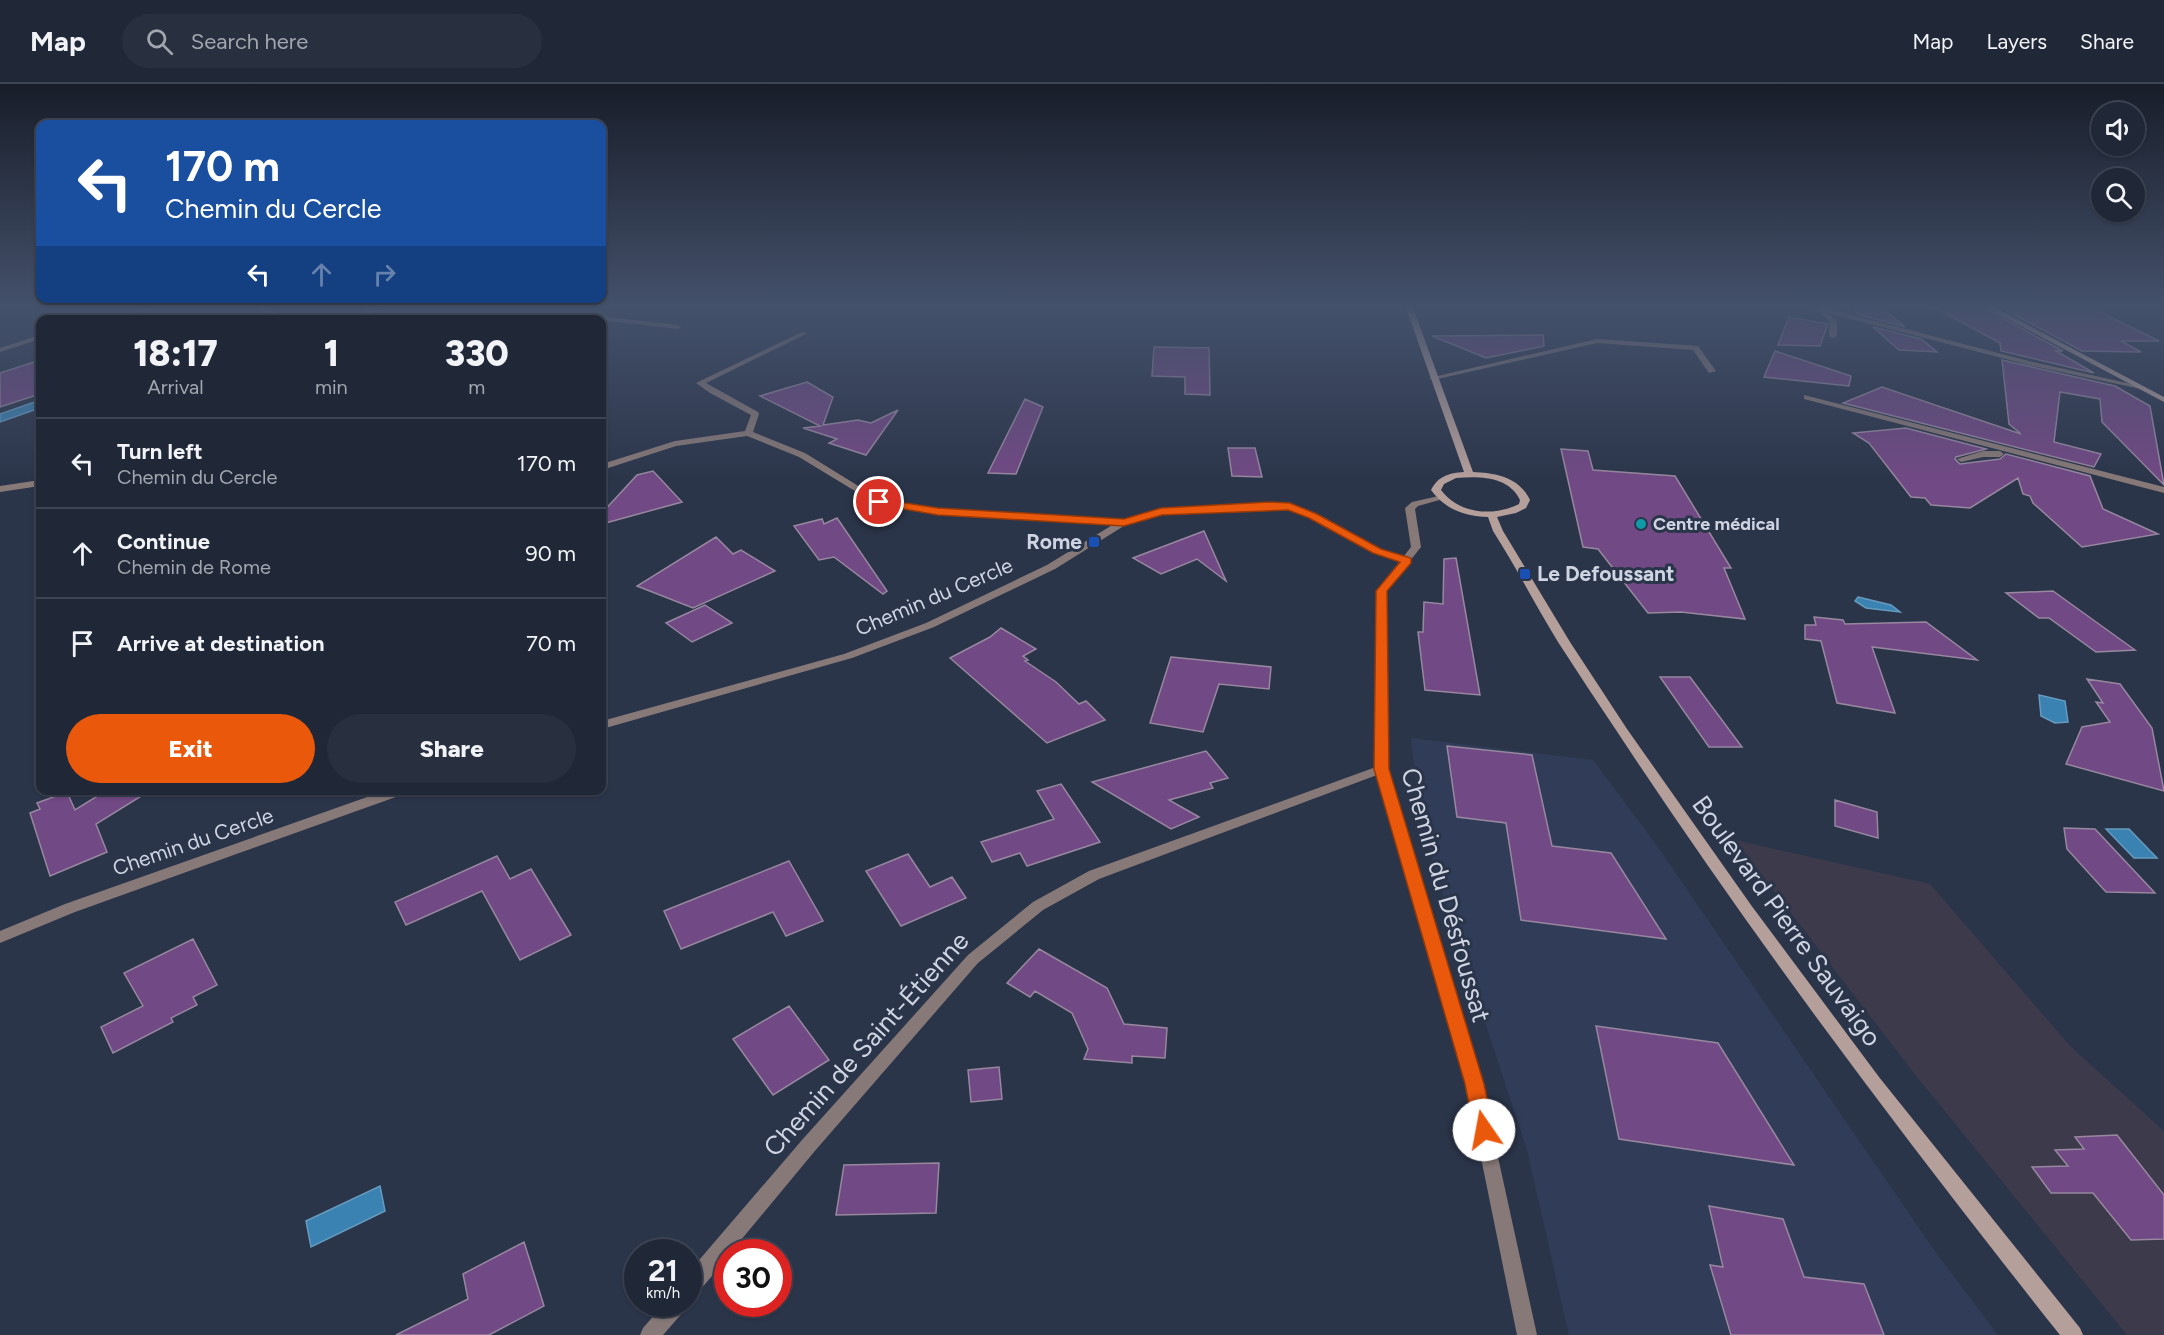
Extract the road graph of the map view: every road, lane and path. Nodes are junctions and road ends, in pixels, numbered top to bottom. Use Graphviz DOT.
graph roads {
  1 [pos="741,363"];
  2 [pos="1428,363"];
  3 [pos="1498,363"];
  4 [pos="1706,363"];
  5 [pos="2031,363"];
  6 [pos="2096,363"];
  7 [pos="1712,371"];
  8 [pos="1433,378"];
  9 [pos="2141,387"];
  10 [pos="1807,397"];
  11 [pos="2164,400"];
  12 [pos="748,433"];
  13 [pos="2025,456"];
  14 [pos="1961,459"];
  15 [pos="606,466"];
  16 [pos="1469,474"];
  17 [pos="36,484"];
  18 [pos="0,489"];
  19 [pos="2164,490"];
  20 [pos="1440,497"];
  21 [pos="1491,514"];
  22 [pos="1124,522"];
  23 [pos="1407,560"];
  24 [pos="606,724"];
  25 [pos="1382,769"];
  26 [pos="388,795"];
  27 [pos="0,937"];
  28 [pos="702,1272"];
  29 [pos="666,1317"];
  30 [pos="650,1335"];
  31 [pos="1527,1335"];
  32 [pos="2073,1335"];
  1 -- 12 [label="street"];
  2 -- 8 [label="main road"];
  3 -- 8 [label="street"];
  4 -- 7 [label="street"];
  5 -- 9 [label="street"];
  6 -- 9 [label="main road"];
  8 -- 16 [label="main road"];
  9 -- 11 [label="main road"];
  10 -- 13 [label="street"];
  12 -- 15 [label="street"];
  12 -- 22 [label="street"];
  13 -- 14 [label="street"];
  13 -- 19 [label="street"];
  16 -- 20 [label="main road"];
  16 -- 21 [label="main road"];
  17 -- 18 [label="street"];
  20 -- 21 [label="main road"];
  20 -- 23 [label="street, Chemin du Désfoussat"];
  21 -- 32 [label="main road, Boulevard Pierre Sauvaigo"];
  22 -- 23 [label="street, Chemin du Cercle"];
  22 -- 24 [label="street, Chemin du Cercle"];
  23 -- 25 [label="street, Chemin du Désfoussat"];
  25 -- 28 [label="street, Chemin de Saint-Étienne"];
  25 -- 31 [label="street, Chemin du Désfoussat"];
  26 -- 27 [label="street, Chemin du Cercle"];
  29 -- 30 [label="street"];
}
